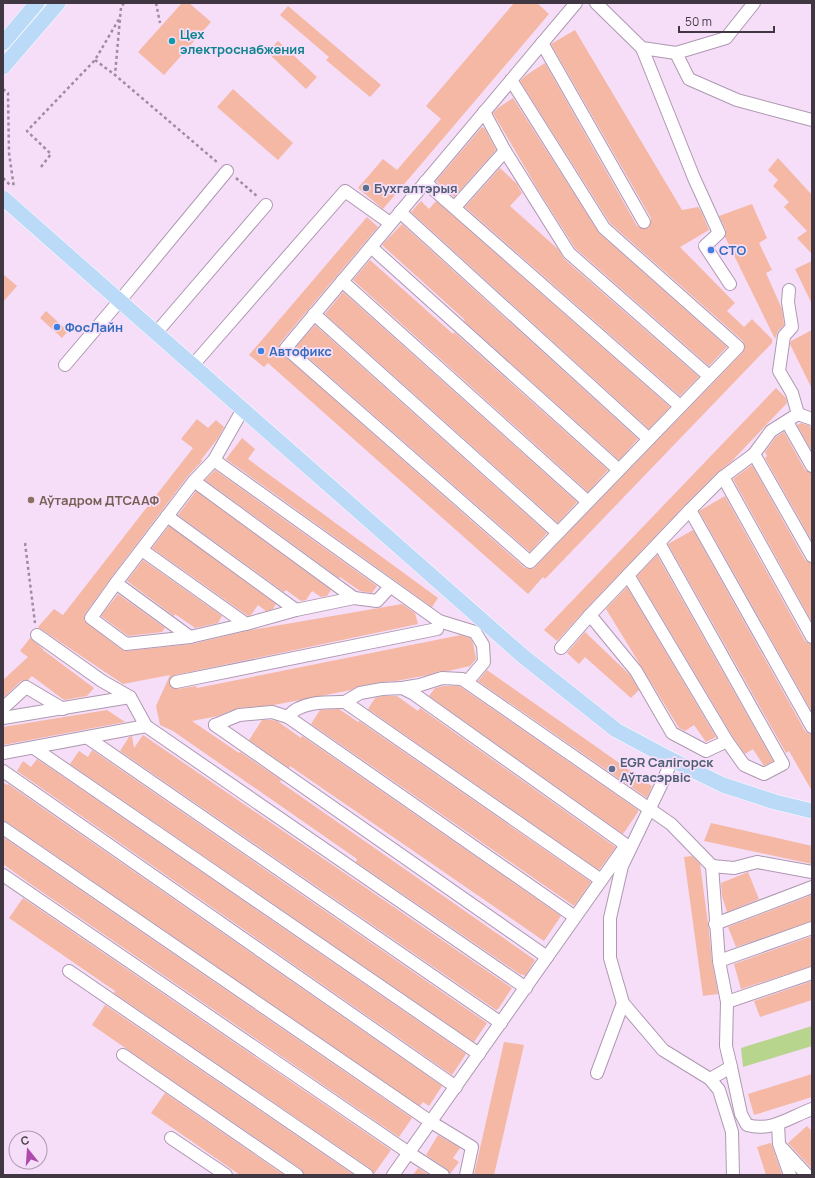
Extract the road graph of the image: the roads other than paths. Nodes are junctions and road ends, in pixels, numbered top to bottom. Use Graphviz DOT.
graph roads {
  1 [pos="37,3"];
  2 [pos="58,3"];
  3 [pos="576,3"];
  4 [pos="596,3"];
  5 [pos="754,3"];
  6 [pos="3,43"];
  7 [pos="542,43"];
  8 [pos="642,48"];
  9 [pos="676,53"];
  10 [pos="3,67"];
  11 [pos="511,80"];
  12 [pos="484,112"];
  13 [pos="812,120"];
  14 [pos="505,151"];
  15 [pos="227,171"];
  16 [pos="425,182"];
  17 [pos="8,193"];
  18 [pos="262,202"];
  19 [pos="455,207"];
  20 [pos="400,212"];
  21 [pos="644,222"];
  22 [pos="390,224"];
  23 [pos="371,247"];
  24 [pos="342,281"];
  25 [pos="730,284"];
  26 [pos="789,290"];
  27 [pos="120,301"];
  28 [pos="314,314"];
  29 [pos="156,333"];
  30 [pos="65,365"];
  31 [pos="193,365"];
  32 [pos="709,376"];
  33 [pos="680,406"];
  34 [pos="243,409"];
  35 [pos="798,414"];
  36 [pos="812,419"];
  37 [pos="787,422"];
  38 [pos="649,439"];
  39 [pos="754,454"];
  40 [pos="214,460"];
  41 [pos="812,466"];
  42 [pos="619,470"];
  43 [pos="723,477"];
  44 [pos="194,481"];
  45 [pos="588,502"];
  46 [pos="690,510"];
  47 [pos="167,516"];
  48 [pos="558,533"];
  49 [pos="659,543"];
  50 [pos="142,550"];
  51 [pos="812,556"];
  52 [pos="628,575"];
  53 [pos="116,583"];
  54 [pos="390,587"];
  55 [pos="354,598"];
  56 [pos="296,610"];
  57 [pos="590,615"];
  58 [pos="439,621"];
  59 [pos="246,624"];
  60 [pos="37,635"];
  61 [pos="190,637"];
  62 [pos="812,637"];
  63 [pos="561,648"];
  64 [pos="176,682"];
  65 [pos="467,682"];
  66 [pos="402,688"];
  67 [pos="130,697"];
  68 [pos="345,702"];
  69 [pos="3,708"];
  70 [pos="62,709"];
  71 [pos="288,717"];
  72 [pos="3,718"];
  73 [pos="146,726"];
  74 [pos="812,727"];
  75 [pos="88,738"];
  76 [pos="727,742"];
  77 [pos="34,748"];
  78 [pos="3,753"];
  79 [pos="672,760"];
  80 [pos="3,771"];
  81 [pos="650,809"];
  82 [pos="812,811"];
  83 [pos="3,828"];
  84 [pos="638,833"];
  85 [pos="626,845"];
  86 [pos="712,866"];
  87 [pos="812,872"];
  88 [pos="3,875"];
  89 [pos="601,880"];
  90 [pos="812,887"];
  91 [pos="575,917"];
  92 [pos="716,924"];
  93 [pos="812,928"];
  94 [pos="547,957"];
  95 [pos="719,961"];
  96 [pos="69,971"];
  97 [pos="812,973"];
  98 [pos="526,988"];
  99 [pos="727,1002"];
  100 [pos="623,1003"];
  101 [pos="501,1023"];
  102 [pos="479,1054"];
  103 [pos="123,1055"];
  104 [pos="731,1067"];
  105 [pos="597,1073"];
  106 [pos="710,1079"];
  107 [pos="456,1087"];
  108 [pos="810,1112"];
  109 [pos="431,1122"];
  110 [pos="778,1124"];
  111 [pos="171,1138"];
  112 [pos="779,1144"];
  113 [pos="409,1153"];
  114 [pos="226,1175"];
  115 [pos="297,1175"];
  116 [pos="367,1175"];
  117 [pos="394,1175"];
  118 [pos="443,1175"];
  119 [pos="466,1175"];
  120 [pos="733,1175"];
  121 [pos="790,1175"];
  122 [pos="807,1175"];
  1 -- 6 [label="main road"];
  2 -- 10 [label="main road"];
  3 -- 7 [label="lane"];
  4 -- 8 [label="lane"];
  5 -- 9 [label="lane"];
  7 -- 11 [label="lane"];
  7 -- 21 [label="lane"];
  8 -- 9 [label="lane"];
  8 -- 25 [label="lane"];
  9 -- 13 [label="lane"];
  11 -- 12 [label="lane"];
  11 -- 32 [label="lane"];
  12 -- 14 [label="lane"];
  12 -- 16 [label="lane"];
  14 -- 19 [label="lane"];
  14 -- 32 [label="lane"];
  15 -- 27 [label="lane"];
  16 -- 19 [label="lane"];
  16 -- 20 [label="lane"];
  17 -- 27 [label="main road"];
  18 -- 29 [label="lane"];
  19 -- 33 [label="lane"];
  20 -- 22 [label="lane"];
  20 -- 38 [label="lane"];
  22 -- 23 [label="lane"];
  22 -- 31 [label="lane"];
  23 -- 24 [label="lane"];
  23 -- 42 [label="lane"];
  24 -- 28 [label="lane"];
  24 -- 45 [label="lane"];
  26 -- 35 [label="lane"];
  27 -- 29 [label="main road"];
  27 -- 30 [label="lane"];
  28 -- 48 [label="lane"];
  28 -- 48 [label="lane"];
  29 -- 31 [label="main road"];
  31 -- 34 [label="main road"];
  32 -- 33 [label="lane"];
  33 -- 38 [label="lane"];
  34 -- 40 [label="lane"];
  34 -- 79 [label="main road"];
  35 -- 36 [label="lane"];
  35 -- 37 [label="lane"];
  37 -- 39 [label="lane"];
  37 -- 41 [label="lane"];
  38 -- 42 [label="lane"];
  39 -- 43 [label="lane"];
  39 -- 51 [label="lane"];
  40 -- 44 [label="lane"];
  40 -- 54 [label="lane"];
  42 -- 45 [label="lane"];
  43 -- 46 [label="lane"];
  43 -- 62 [label="lane"];
  44 -- 47 [label="lane"];
  44 -- 55 [label="lane"];
  45 -- 48 [label="lane"];
  46 -- 49 [label="lane"];
  46 -- 74 [label="lane"];
  47 -- 50 [label="lane"];
  47 -- 56 [label="lane"];
  49 -- 52 [label="lane"];
  49 -- 76 [label="lane"];
  50 -- 53 [label="lane"];
  50 -- 59 [label="lane"];
  52 -- 57 [label="lane"];
  52 -- 76 [label="lane"];
  53 -- 61 [label="lane"];
  53 -- 61 [label="lane"];
  54 -- 55 [label="lane"];
  54 -- 58 [label="lane"];
  55 -- 56 [label="lane"];
  56 -- 59 [label="lane"];
  57 -- 63 [label="lane"];
  57 -- 76 [label="lane"];
  58 -- 64 [label="lane"];
  58 -- 65 [label="lane"];
  59 -- 61 [label="lane"];
  60 -- 67 [label="lane"];
  65 -- 66 [label="lane"];
  65 -- 81 [label="lane"];
  66 -- 68 [label="lane"];
  66 -- 85 [label="lane"];
  67 -- 70 [label="lane"];
  67 -- 73 [label="lane"];
  68 -- 71 [label="lane"];
  68 -- 89 [label="lane"];
  69 -- 70 [label="lane"];
  70 -- 72 [label="lane"];
  71 -- 91 [label="lane"];
  71 -- 94 [label="lane"];
  73 -- 75 [label="lane"];
  73 -- 98 [label="lane"];
  75 -- 77 [label="lane"];
  75 -- 101 [label="lane"];
  77 -- 78 [label="lane"];
  77 -- 102 [label="lane"];
  79 -- 81 [label="lane"];
  79 -- 82 [label="main road"];
  80 -- 107 [label="lane"];
  81 -- 84 [label="lane"];
  81 -- 86 [label="lane"];
  83 -- 109 [label="lane"];
  84 -- 85 [label="lane"];
  84 -- 100 [label="lane"];
  85 -- 89 [label="lane"];
  86 -- 87 [label="lane"];
  86 -- 92 [label="lane"];
  88 -- 113 [label="lane"];
  89 -- 91 [label="lane"];
  90 -- 92 [label="lane"];
  91 -- 94 [label="lane"];
  92 -- 95 [label="lane"];
  93 -- 95 [label="lane"];
  94 -- 98 [label="lane"];
  95 -- 99 [label="lane"];
  96 -- 116 [label="lane"];
  97 -- 99 [label="lane"];
  98 -- 101 [label="lane"];
  99 -- 104 [label="lane"];
  100 -- 105 [label="lane"];
  100 -- 106 [label="lane"];
  101 -- 102 [label="lane"];
  102 -- 107 [label="lane"];
  103 -- 115 [label="lane"];
  104 -- 106 [label="lane"];
  104 -- 110 [label="lane"];
  106 -- 120 [label="lane"];
  107 -- 109 [label="lane"];
  108 -- 110 [label="lane"];
  109 -- 113 [label="lane"];
  109 -- 119 [label="lane"];
  110 -- 112 [label="lane"];
  111 -- 114 [label="lane"];
  112 -- 121 [label="lane"];
  112 -- 122 [label="lane"];
  113 -- 117 [label="lane"];
  113 -- 118 [label="lane"];
}
